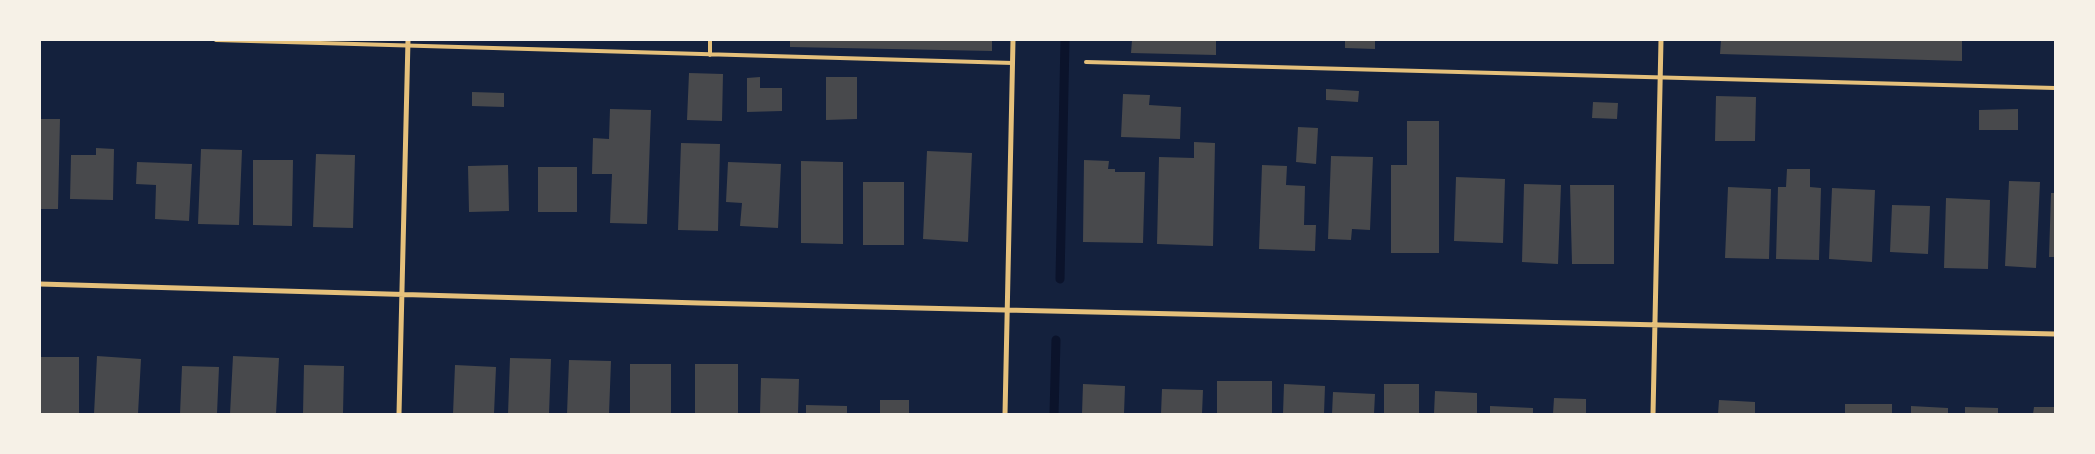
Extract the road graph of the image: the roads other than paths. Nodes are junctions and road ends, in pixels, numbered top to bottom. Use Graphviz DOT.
graph roads {
  1 [pos="216,40"];
  2 [pos="710,40"];
  3 [pos="1013,40"];
  4 [pos="1661,40"];
  5 [pos="408,43"];
  6 [pos="710,55"];
  7 [pos="1086,62"];
  8 [pos="1013,63"];
  9 [pos="1660,77"];
  10 [pos="2055,88"];
  11 [pos="40,284"];
  12 [pos="402,295"];
  13 [pos="1007,309"];
  14 [pos="1654,324"];
  15 [pos="2055,334"];
  16 [pos="399,414"];
  17 [pos="1005,414"];
  18 [pos="1653,414"];
  1 -- 5 [label="lane"];
  2 -- 6 [label="lane"];
  3 -- 8 [label="street"];
  4 -- 9 [label="street"];
  5 -- 6 [label="lane"];
  5 -- 12 [label="street"];
  6 -- 8 [label="lane"];
  7 -- 9 [label="lane"];
  8 -- 13 [label="street"];
  9 -- 10 [label="lane"];
  9 -- 14 [label="street"];
  11 -- 12 [label="street"];
  12 -- 13 [label="street"];
  12 -- 16 [label="street"];
  13 -- 14 [label="street"];
  13 -- 17 [label="street"];
  14 -- 15 [label="street"];
  14 -- 18 [label="street"];
}
